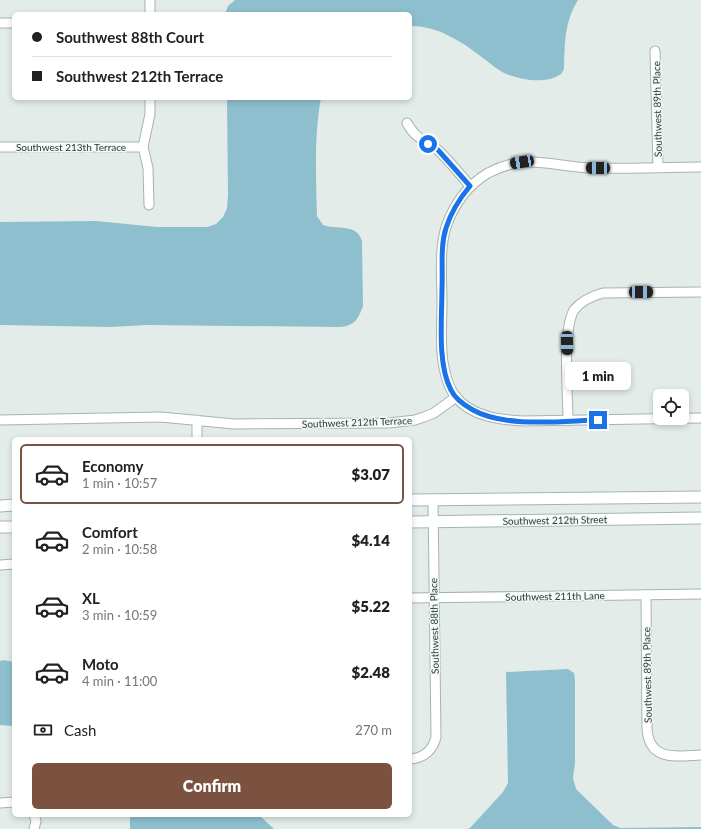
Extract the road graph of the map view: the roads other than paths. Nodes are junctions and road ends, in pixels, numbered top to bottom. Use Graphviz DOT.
graph roads {
  1 [pos="150,0"];
  2 [pos="150,12"];
  3 [pos="0,23"];
  4 [pos="12,23"];
  5 [pos="656,51"];
  6 [pos="150,100"];
  7 [pos="407,123"];
  8 [pos="0,147"];
  9 [pos="143,147"];
  10 [pos="658,167"];
  11 [pos="701,167"];
  12 [pos="470,186"];
  13 [pos="149,205"];
  14 [pos="701,292"];
  15 [pos="456,397"];
  16 [pos="701,418"];
  17 [pos="0,420"];
  18 [pos="197,420"];
  19 [pos="568,420"];
  20 [pos="197,437"];
  21 [pos="701,497"];
  22 [pos="412,500"];
  23 [pos="433,500"];
  24 [pos="12,505"];
  25 [pos="0,506"];
  26 [pos="701,518"];
  27 [pos="433,521"];
  28 [pos="412,522"];
  29 [pos="0,527"];
  30 [pos="12,527"];
  31 [pos="0,564"];
  32 [pos="12,564"];
  33 [pos="701,594"];
  34 [pos="646,595"];
  35 [pos="412,598"];
  36 [pos="434,598"];
  37 [pos="701,755"];
  38 [pos="412,759"];
  39 [pos="12,802"];
  40 [pos="0,803"];
  41 [pos="35,817"];
  42 [pos="34,829"];
  1 -- 2 [label="street"];
  3 -- 4 [label="street"];
  5 -- 10 [label="street, Southwest 89th Place"];
  6 -- 9 [label="street"];
  7 -- 12 [label="street"];
  8 -- 9 [label="street, Southwest 213th Terrace"];
  9 -- 13 [label="street"];
  10 -- 11 [label="street"];
  10 -- 12 [label="street"];
  12 -- 15 [label="street"];
  14 -- 19 [label="street"];
  15 -- 18 [label="street, Southwest 212th Terrace"];
  15 -- 19 [label="street"];
  16 -- 19 [label="street"];
  17 -- 18 [label="street, Southwest 212th Terrace"];
  18 -- 20 [label="street"];
  21 -- 23 [label="street"];
  22 -- 23 [label="street"];
  23 -- 27 [label="street, Southwest 88th Place"];
  24 -- 25 [label="street"];
  26 -- 27 [label="street, Southwest 212th Street"];
  27 -- 28 [label="street, Southwest 212th Street"];
  27 -- 36 [label="street, Southwest 88th Place"];
  29 -- 30 [label="street"];
  31 -- 32 [label="street"];
  33 -- 34 [label="street, Southwest 211th Lane"];
  34 -- 36 [label="street, Southwest 211th Lane"];
  34 -- 37 [label="street, Southwest 89th Place"];
  35 -- 36 [label="street, Southwest 211th Lane"];
  36 -- 38 [label="street, Southwest 88th Place"];
  39 -- 40 [label="street"];
  41 -- 42 [label="street"];
}
